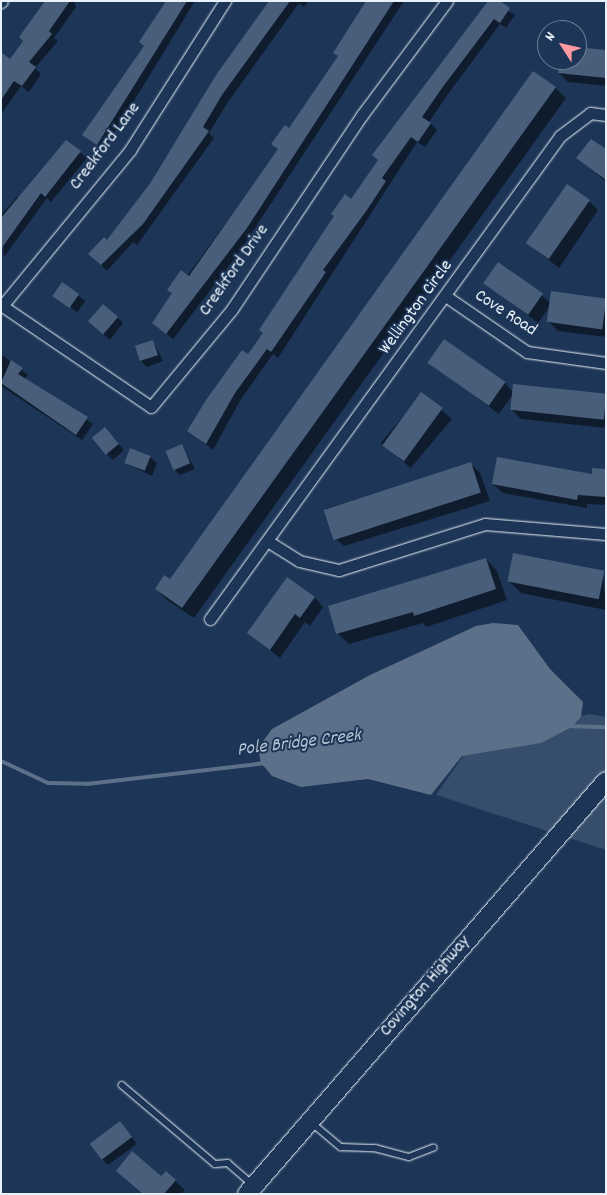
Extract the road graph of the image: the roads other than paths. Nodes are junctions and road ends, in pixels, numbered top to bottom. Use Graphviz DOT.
graph roads {
  1 [pos="225,1"];
  2 [pos="447,1"];
  3 [pos="606,116"];
  4 [pos="447,297"];
  5 [pos="2,305"];
  6 [pos="606,363"];
  7 [pos="606,534"];
  8 [pos="269,542"];
  9 [pos="210,619"];
  10 [pos="606,781"];
  11 [pos="122,1086"];
  12 [pos="309,1121"];
  13 [pos="433,1148"];
  14 [pos="250,1190"];
  1 -- 5 [label="street, Creekford Lane"];
  2 -- 5 [label="street, Creekford Drive"];
  3 -- 4 [label="street, Wellington Circle"];
  4 -- 6 [label="street, Cove Road"];
  4 -- 8 [label="street, Wellington Circle"];
  7 -- 8 [label="street"];
  8 -- 9 [label="street, Wellington Circle"];
  10 -- 12 [label="main road, Covington Highway"];
  11 -- 14 [label="lane"];
  12 -- 13 [label="lane"];
  12 -- 14 [label="main road, Covington Highway"];
}
